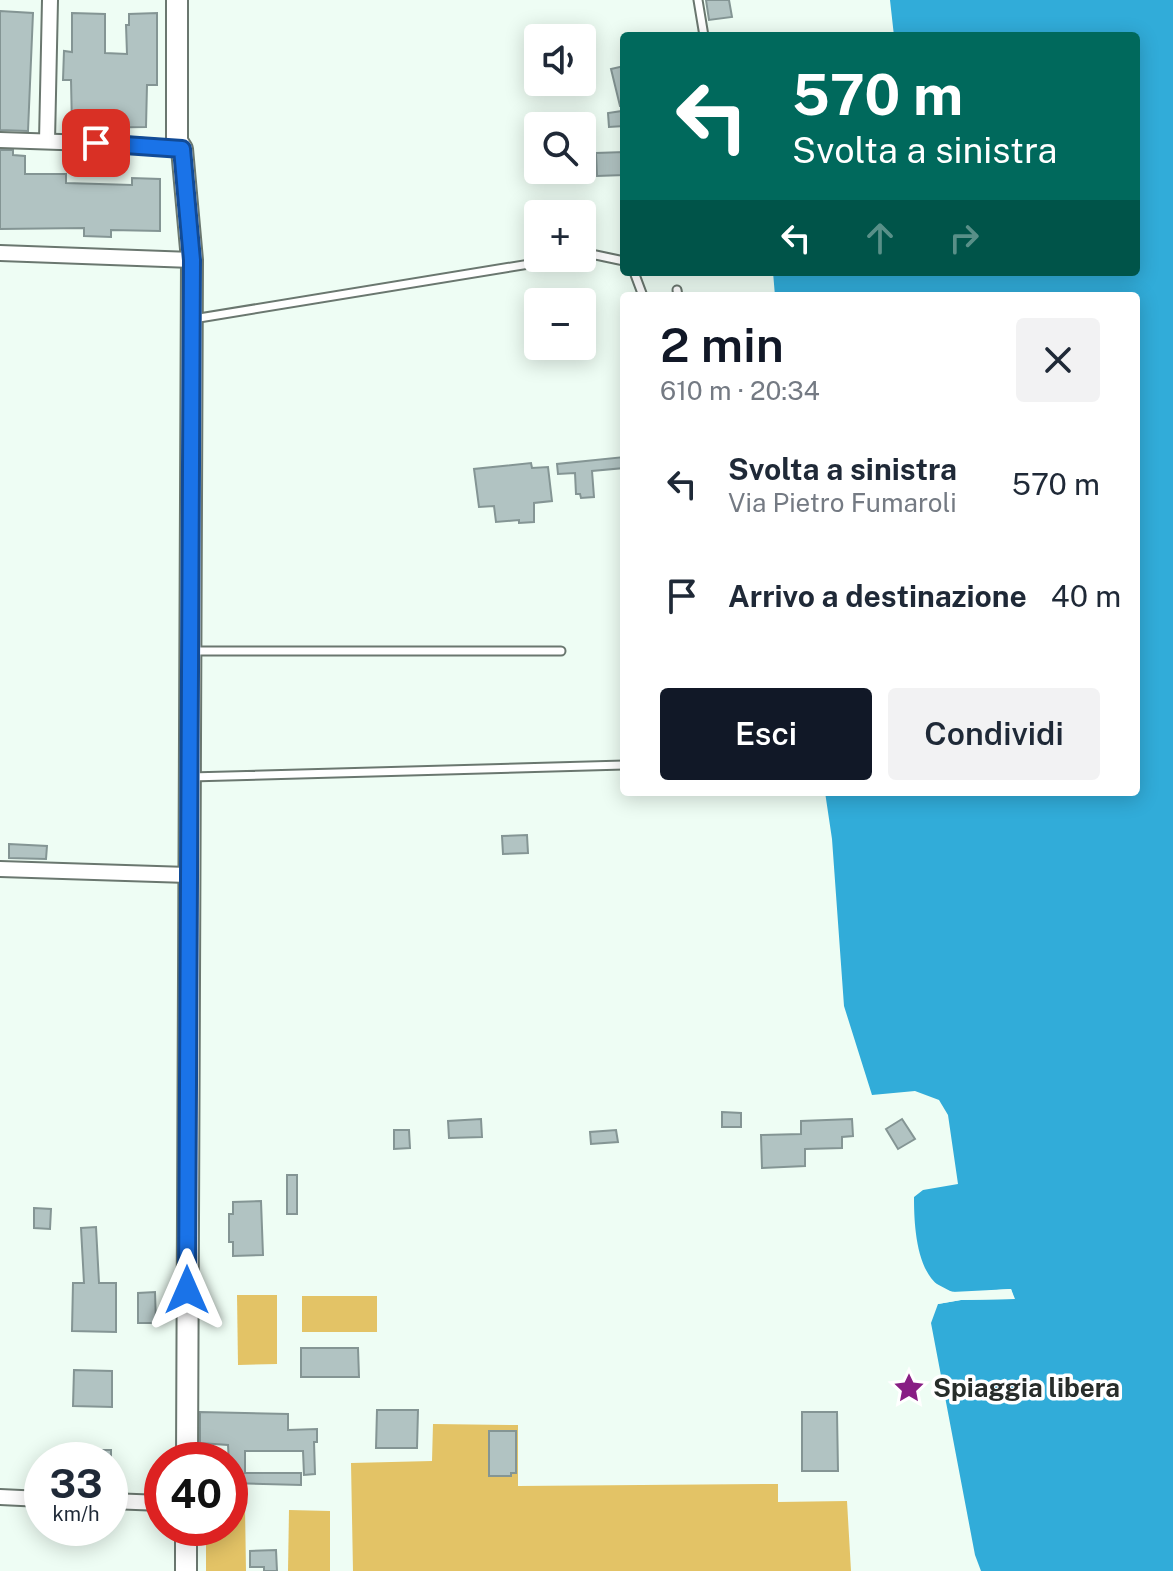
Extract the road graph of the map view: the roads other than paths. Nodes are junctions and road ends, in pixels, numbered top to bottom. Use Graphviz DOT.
graph roads {
  1 [pos="50,0"];
  2 [pos="177,0"];
  3 [pos="191,0"];
  4 [pos="698,0"];
  5 [pos="703,32"];
  6 [pos="0,140"];
  7 [pos="47,141"];
  8 [pos="182,149"];
  9 [pos="0,253"];
  10 [pos="596,255"];
  11 [pos="192,260"];
  12 [pos="620,260"];
  13 [pos="524,265"];
  14 [pos="192,319"];
  15 [pos="190,651"];
  16 [pos="561,651"];
  17 [pos="620,765"];
  18 [pos="189,777"];
  19 [pos="0,869"];
  20 [pos="188,875"];
  21 [pos="187,1442"];
  22 [pos="0,1497"];
  23 [pos="24,1498"];
  24 [pos="186,1546"];
  25 [pos="186,1571"];
  1 -- 7 [label="street"];
  2 -- 8 [label="street"];
  3 -- 8 [label="street"];
  4 -- 5 [label="lane"];
  6 -- 7 [label="street"];
  7 -- 8 [label="street"];
  8 -- 11 [label="street"];
  9 -- 11 [label="street"];
  10 -- 12 [label="lane"];
  11 -- 14 [label="street"];
  13 -- 14 [label="lane"];
  14 -- 15 [label="street"];
  15 -- 16 [label="lane"];
  15 -- 18 [label="street"];
  17 -- 18 [label="lane"];
  18 -- 20 [label="street"];
  19 -- 20 [label="street"];
  20 -- 21 [label="street"];
  22 -- 23 [label="street"];
  24 -- 25 [label="street"];
}
